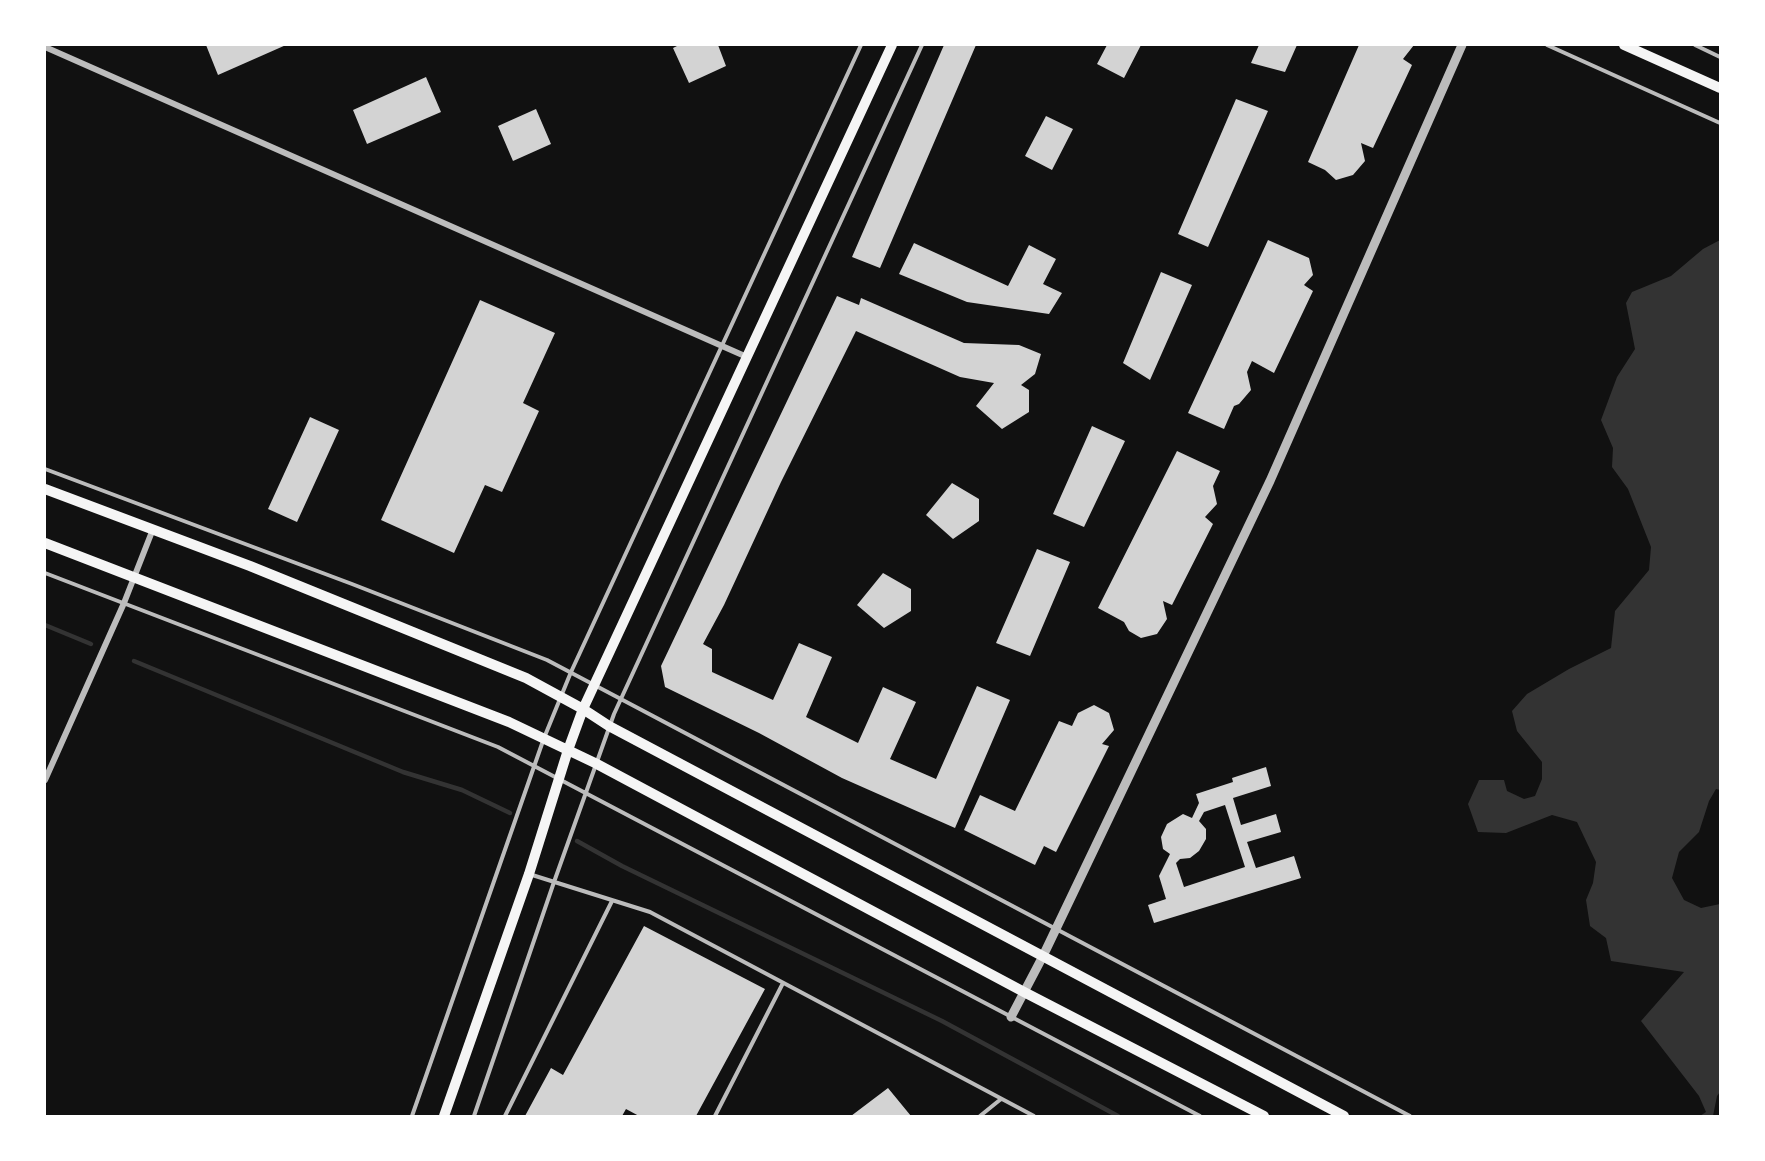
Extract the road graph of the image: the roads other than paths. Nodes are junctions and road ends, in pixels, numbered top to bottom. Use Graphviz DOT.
graph roads {
  1 [pos="861,45"];
  2 [pos="892,45"];
  3 [pos="922,45"];
  4 [pos="1462,45"];
  5 [pos="1547,45"];
  6 [pos="1624,45"];
  7 [pos="1695,45"];
  8 [pos="45,47"];
  9 [pos="1720,57"];
  10 [pos="1720,88"];
  11 [pos="1720,123"];
  12 [pos="721,347"];
  13 [pos="747,357"];
  14 [pos="45,469"];
  15 [pos="45,489"];
  16 [pos="153,530"];
  17 [pos="45,543"];
  18 [pos="45,573"];
  19 [pos="134,578"];
  20 [pos="124,603"];
  21 [pos="570,672"];
  22 [pos="595,684"];
  23 [pos="560,697"];
  24 [pos="621,698"];
  25 [pos="583,709"];
  26 [pos="609,726"];
  27 [pos="544,738"];
  28 [pos="568,750"];
  29 [pos="595,763"];
  30 [pos="534,766"];
  31 [pos="560,779"];
  32 [pos="45,780"];
  33 [pos="585,792"];
  34 [pos="529,874"];
  35 [pos="554,882"];
  36 [pos="612,901"];
  37 [pos="1056,928"];
  38 [pos="1043,956"];
  39 [pos="784,983"];
  40 [pos="1024,992"];
  41 [pos="1011,1017"];
  42 [pos="1001,1099"];
  43 [pos="412,1116"];
  44 [pos="444,1116"];
  45 [pos="474,1116"];
  46 [pos="505,1116"];
  47 [pos="715,1116"];
  48 [pos="980,1116"];
  49 [pos="1034,1116"];
  50 [pos="1200,1116"];
  51 [pos="1264,1116"];
  52 [pos="1344,1116"];
  53 [pos="1410,1116"];
  1 -- 12 [label="lane"];
  2 -- 13 [label="main road"];
  3 -- 24 [label="lane"];
  4 -- 37 [label="street"];
  5 -- 11 [label="lane"];
  6 -- 10 [label="main road"];
  7 -- 9 [label="lane"];
  8 -- 12 [label="street"];
  12 -- 13 [label="street"];
  12 -- 21 [label="lane"];
  13 -- 22 [label="main road"];
  14 -- 21 [label="lane"];
  15 -- 16 [label="main road"];
  16 -- 19 [label="street"];
  16 -- 23 [label="main road"];
  17 -- 19 [label="main road"];
  18 -- 20 [label="lane"];
  19 -- 20 [label="street"];
  19 -- 27 [label="main road"];
  20 -- 30 [label="lane"];
  20 -- 32 [label="street"];
  21 -- 22 [label="lane"];
  21 -- 23 [label="lane"];
  22 -- 24 [label="lane"];
  22 -- 25 [label="main road"];
  23 -- 25 [label="main road"];
  23 -- 27 [label="lane"];
  24 -- 26 [label="lane"];
  24 -- 37 [label="lane"];
  25 -- 26 [label="main road"];
  25 -- 28 [label="main road"];
  26 -- 29 [label="lane"];
  26 -- 38 [label="main road"];
  27 -- 28 [label="main road"];
  27 -- 30 [label="lane"];
  28 -- 29 [label="main road"];
  28 -- 31 [label="main road"];
  29 -- 33 [label="lane"];
  29 -- 40 [label="main road"];
  30 -- 31 [label="lane"];
  30 -- 43 [label="lane"];
  31 -- 33 [label="lane"];
  31 -- 34 [label="main road"];
  33 -- 35 [label="lane"];
  33 -- 41 [label="lane"];
  34 -- 35 [label="lane"];
  34 -- 44 [label="main road"];
  35 -- 36 [label="lane"];
  35 -- 45 [label="lane"];
  36 -- 39 [label="lane"];
  36 -- 46 [label="lane"];
  37 -- 38 [label="street"];
  37 -- 53 [label="lane"];
  38 -- 40 [label="street"];
  38 -- 52 [label="main road"];
  39 -- 42 [label="lane"];
  39 -- 47 [label="lane"];
  40 -- 41 [label="street"];
  40 -- 51 [label="main road"];
  41 -- 50 [label="lane"];
  42 -- 48 [label="lane"];
  42 -- 49 [label="lane"];
}
